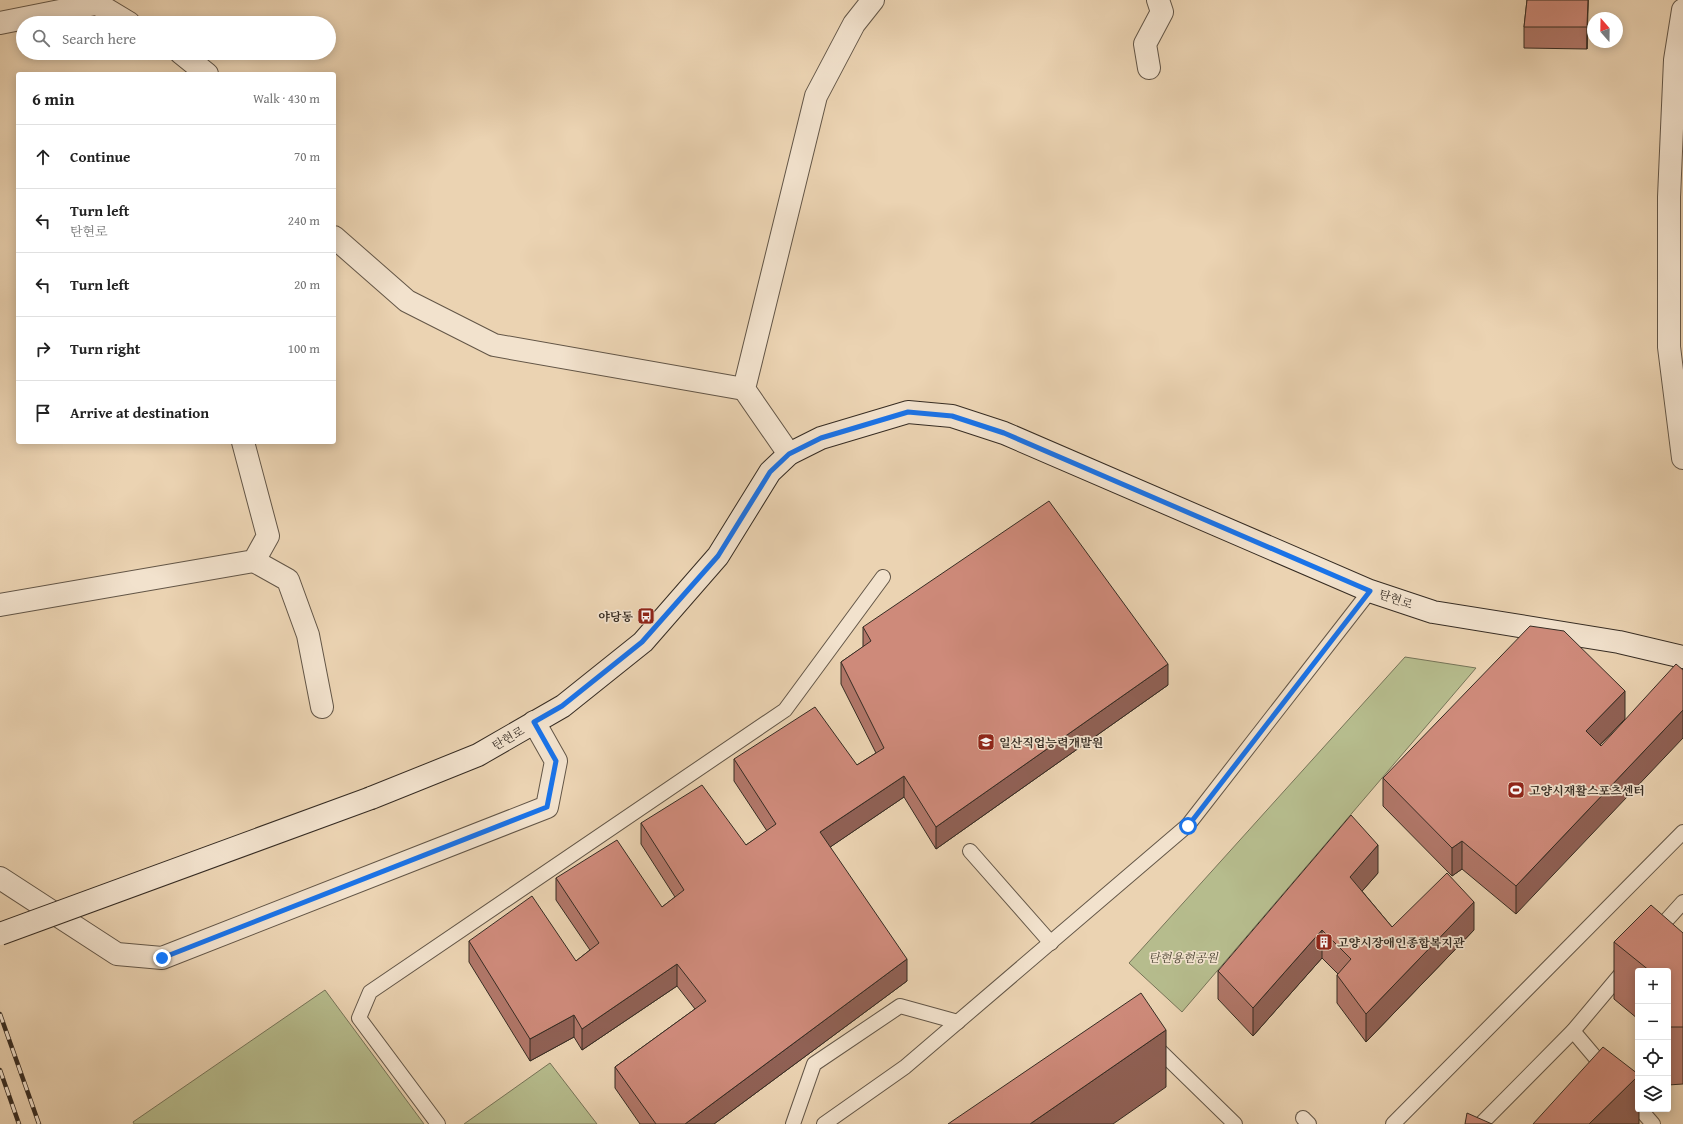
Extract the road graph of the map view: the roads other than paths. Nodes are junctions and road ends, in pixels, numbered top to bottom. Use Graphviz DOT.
graph roads {
  1 [pos="873,0"];
  2 [pos="1158,0"];
  3 [pos="93,2"];
  4 [pos="1683,10"];
  5 [pos="31,16"];
  6 [pos="117,16"];
  7 [pos="16,19"];
  8 [pos="0,23"];
  9 [pos="190,60"];
  10 [pos="1149,68"];
  11 [pos="205,72"];
  12 [pos="336,239"];
  13 [pos="744,389"];
  14 [pos="244,444"];
  15 [pos="789,454"];
  16 [pos="1683,458"];
  17 [pos="254,561"];
  18 [pos="883,576"];
  19 [pos="1370,591"];
  20 [pos="0,605"];
  21 [pos="1683,657"];
  22 [pos="322,707"];
  23 [pos="534,722"];
  24 [pos="1683,832"];
  25 [pos="970,851"];
  26 [pos="0,878"];
  27 [pos="1683,902"];
  28 [pos="0,934"];
  29 [pos="1051,943"];
  30 [pos="1648,943"];
  31 [pos="1633,960"];
  32 [pos="958,1022"];
  33 [pos="1572,1031"];
  34 [pos="1138,1039"];
  35 [pos="1613,1077"];
  36 [pos="1643,1112"];
  37 [pos="438,1124"];
  38 [pos="793,1124"];
  39 [pos="824,1124"];
  40 [pos="1235,1124"];
  41 [pos="1393,1124"];
  42 [pos="1481,1124"];
  43 [pos="1653,1124"];
  1 -- 13 [label="street"];
  2 -- 10 [label="street"];
  3 -- 5 [label="street"];
  3 -- 6 [label="street"];
  4 -- 16 [label="street"];
  7 -- 8 [label="street"];
  9 -- 11 [label="street"];
  12 -- 13 [label="street"];
  13 -- 15 [label="street"];
  14 -- 17 [label="street"];
  15 -- 19 [label="street, 탄현로"];
  15 -- 23 [label="street, 탄현로"];
  17 -- 20 [label="street"];
  17 -- 22 [label="street"];
  18 -- 37 [label="lane"];
  19 -- 21 [label="street, 탄현로"];
  19 -- 29 [label="lane"];
  23 -- 26 [label="street"];
  23 -- 28 [label="street, 탄현로, bridge"];
  24 -- 41 [label="lane"];
  25 -- 29 [label="lane"];
  27 -- 30 [label="lane"];
  29 -- 32 [label="lane"];
  31 -- 33 [label="lane"];
  32 -- 38 [label="lane"];
  32 -- 39 [label="lane"];
  33 -- 35 [label="lane"];
  33 -- 42 [label="lane"];
  34 -- 40 [label="lane"];
  36 -- 43 [label="lane"];
}
